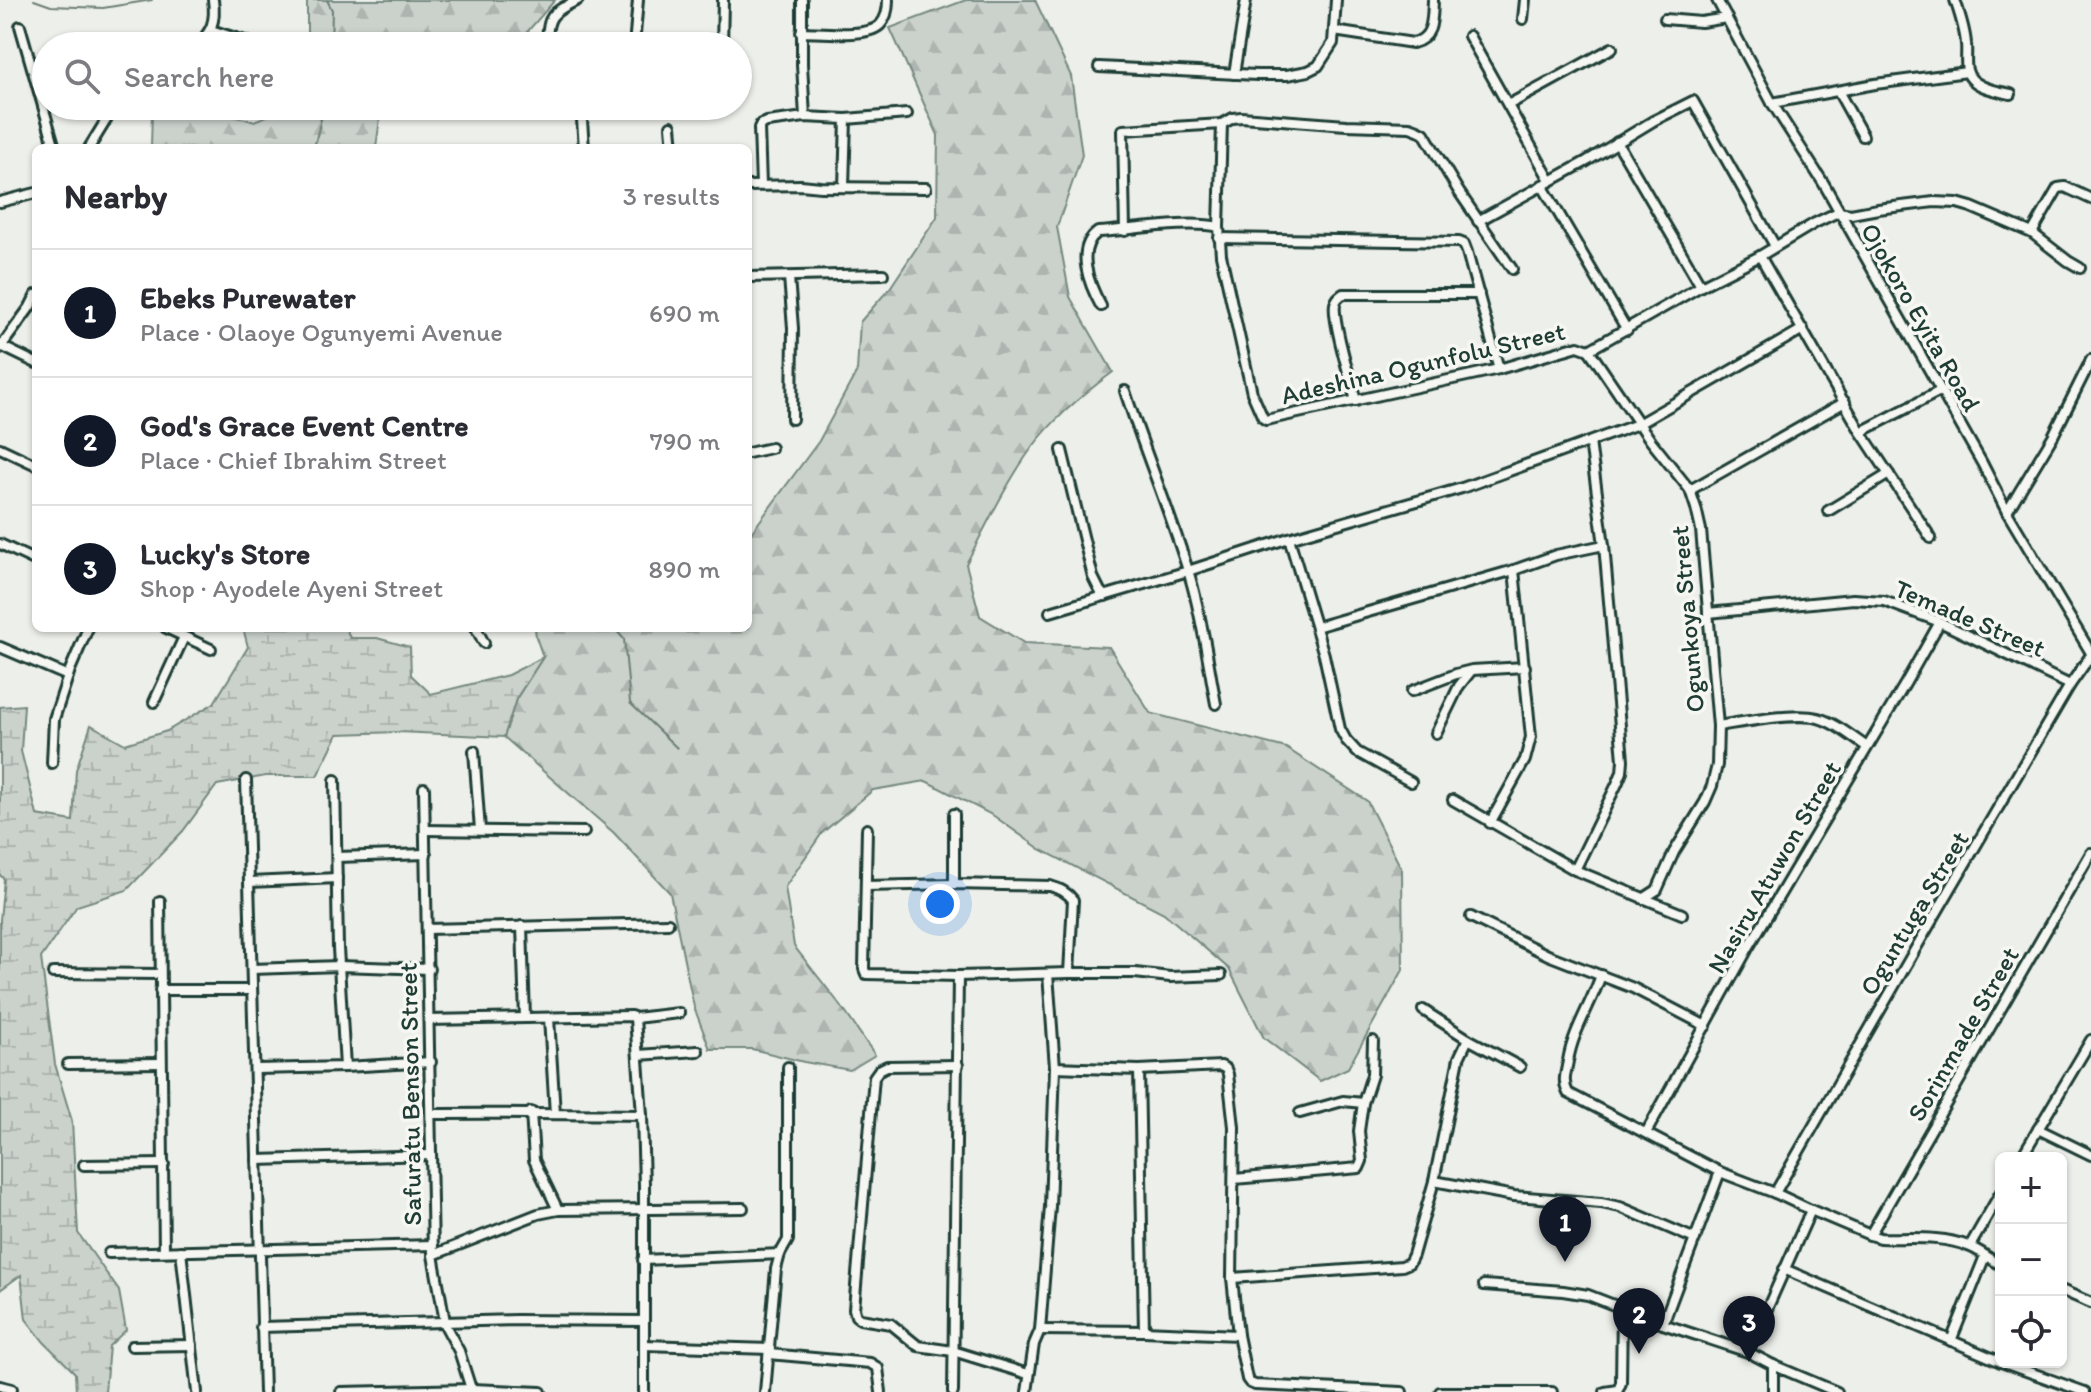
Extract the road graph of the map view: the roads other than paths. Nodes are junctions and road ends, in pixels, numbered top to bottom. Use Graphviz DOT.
graph roads {
  1 [pos="213,0"];
  2 [pos="578,0"];
  3 [pos="638,0"];
  4 [pos="723,0"];
  5 [pos="802,0"];
  6 [pos="888,0"];
  7 [pos="1246,0"];
  8 [pos="1336,0"];
  9 [pos="1433,0"];
  10 [pos="1525,0"];
  11 [pos="1717,0"];
  12 [pos="1955,0"];
  13 [pos="1727,18"];
  14 [pos="1523,19"];
  15 [pos="1665,19"];
  16 [pos="20,26"];
  17 [pos="211,30"];
  18 [pos="1334,31"];
  19 [pos="217,32"];
  20 [pos="547,32"];
  21 [pos="635,32"];
  22 [pos="722,32"];
  23 [pos="801,32"];
  24 [pos="1469,36"];
  25 [pos="1612,48"];
  26 [pos="1099,67"];
  27 [pos="32,68"];
  28 [pos="1967,72"];
  29 [pos="1234,74"];
  30 [pos="1838,91"];
  31 [pos="2011,94"];
  32 [pos="1772,103"];
  33 [pos="1508,105"];
  34 [pos="907,114"];
  35 [pos="805,117"];
  36 [pos="846,119"];
  37 [pos="47,120"];
  38 [pos="106,120"];
  39 [pos="583,120"];
  40 [pos="1222,124"];
  41 [pos="671,126"];
  42 [pos="1863,136"];
  43 [pos="1617,142"];
  44 [pos="54,144"];
  45 [pos="91,144"];
  46 [pos="584,144"];
  47 [pos="673,144"];
  48 [pos="1546,183"];
  49 [pos="761,185"];
  50 [pos="752,186"];
  51 [pos="844,187"];
  52 [pos="926,188"];
  53 [pos="32,194"];
  54 [pos="2091,199"];
  55 [pos="0,202"];
  56 [pos="1838,212"];
  57 [pos="1478,221"];
  58 [pos="1219,227"];
  59 [pos="1125,231"];
  60 [pos="2032,233"];
  61 [pos="1219,238"];
  62 [pos="1775,246"];
  63 [pos="1760,256"];
  64 [pos="2080,268"];
  65 [pos="1512,269"];
  66 [pos="883,274"];
  67 [pos="752,277"];
  68 [pos="789,277"];
  69 [pos="1701,286"];
  70 [pos="1479,294"];
  71 [pos="32,303"];
  72 [pos="1101,306"];
  73 [pos="1803,329"];
  74 [pos="1627,330"];
  75 [pos="1,347"];
  76 [pos="1589,350"];
  77 [pos="2091,360"];
  78 [pos="32,361"];
  79 [pos="1499,369"];
  80 [pos="1125,391"];
  81 [pos="1940,391"];
  82 [pos="1356,401"];
  83 [pos="1845,402"];
  84 [pos="792,419"];
  85 [pos="1638,424"];
  86 [pos="1861,432"];
  87 [pos="1590,442"];
  88 [pos="0,448"];
  89 [pos="771,448"];
  90 [pos="1062,450"];
  91 [pos="752,452"];
  92 [pos="32,463"];
  93 [pos="1889,474"];
  94 [pos="1690,490"];
  95 [pos="1828,511"];
  96 [pos="2007,512"];
  97 [pos="1289,538"];
  98 [pos="1931,538"];
  99 [pos="0,544"];
  100 [pos="1604,545"];
  101 [pos="32,559"];
  102 [pos="1514,570"];
  103 [pos="1188,571"];
  104 [pos="1105,596"];
  105 [pos="1050,612"];
  106 [pos="1708,613"];
  107 [pos="1940,622"];
  108 [pos="1316,627"];
  109 [pos="86,632"];
  110 [pos="174,632"];
  111 [pos="478,632"];
  112 [pos="184,637"];
  113 [pos="484,643"];
  114 [pos="0,647"];
  115 [pos="211,649"];
  116 [pos="2091,654"];
  117 [pos="1525,667"];
  118 [pos="1472,670"];
  119 [pos="68,676"];
  120 [pos="2070,685"];
  121 [pos="1412,691"];
  122 [pos="154,702"];
  123 [pos="1216,704"];
  124 [pos="1718,726"];
  125 [pos="1436,733"];
  126 [pos="1867,747"];
  127 [pos="474,751"];
  128 [pos="52,763"];
  129 [pos="246,780"];
  130 [pos="335,780"];
  131 [pos="1411,782"];
  132 [pos="424,788"];
  133 [pos="1453,800"];
  134 [pos="954,814"];
  135 [pos="1490,823"];
  136 [pos="867,829"];
  137 [pos="425,830"];
  138 [pos="480,830"];
  139 [pos="584,832"];
  140 [pos="2091,853"];
  141 [pos="426,854"];
  142 [pos="337,857"];
  143 [pos="1575,870"];
  144 [pos="337,878"];
  145 [pos="250,882"];
  146 [pos="954,884"];
  147 [pos="866,886"];
  148 [pos="1643,899"];
  149 [pos="160,901"];
  150 [pos="1682,914"];
  151 [pos="1471,917"];
  152 [pos="668,923"];
  153 [pos="522,926"];
  154 [pos="427,929"];
  155 [pos="339,966"];
  156 [pos="252,969"];
  157 [pos="429,969"];
  158 [pos="53,973"];
  159 [pos="1069,973"];
  160 [pos="160,974"];
  161 [pos="1048,974"];
  162 [pos="1221,975"];
  163 [pos="1601,975"];
  164 [pos="958,976"];
  165 [pos="160,990"];
  166 [pos="252,990"];
  167 [pos="1423,1010"];
  168 [pos="679,1013"];
  169 [pos="525,1018"];
  170 [pos="549,1018"];
  171 [pos="635,1018"];
  172 [pos="429,1020"];
  173 [pos="1706,1026"];
  174 [pos="1468,1039"];
  175 [pos="1373,1041"];
  176 [pos="2090,1046"];
  177 [pos="698,1051"];
  178 [pos="638,1055"];
  179 [pos="431,1062"];
  180 [pos="161,1063"];
  181 [pos="68,1064"];
  182 [pos="958,1065"];
  183 [pos="345,1067"];
  184 [pos="788,1067"];
  185 [pos="1055,1067"];
  186 [pos="1520,1067"];
  187 [pos="256,1069"];
  188 [pos="1139,1070"];
  189 [pos="1363,1103"];
  190 [pos="531,1112"];
  191 [pos="1300,1113"];
  192 [pos="431,1114"];
  193 [pos="555,1114"];
  194 [pos="642,1115"];
  195 [pos="2038,1129"];
  196 [pos="1646,1133"];
  197 [pos="2025,1152"];
  198 [pos="431,1155"];
  199 [pos="2091,1155"];
  200 [pos="257,1160"];
  201 [pos="164,1164"];
  202 [pos="84,1165"];
  203 [pos="1720,1172"];
  204 [pos="1234,1179"];
  205 [pos="1434,1181"];
  206 [pos="1775,1193"];
  207 [pos="1995,1202"];
  208 [pos="743,1208"];
  209 [pos="558,1210"];
  210 [pos="644,1210"];
  211 [pos="1811,1210"];
  212 [pos="1870,1235"];
  213 [pos="1695,1239"];
  214 [pos="1970,1246"];
  215 [pos="259,1249"];
  216 [pos="433,1250"];
  217 [pos="164,1251"];
  218 [pos="181,1251"];
  219 [pos="109,1253"];
  220 [pos="780,1254"];
  221 [pos="1985,1256"];
  222 [pos="643,1260"];
  223 [pos="1995,1262"];
  224 [pos="1784,1269"];
  225 [pos="1232,1278"];
  226 [pos="1484,1285"];
  227 [pos="2067,1293"];
  228 [pos="2091,1303"];
  229 [pos="1622,1309"];
  230 [pos="445,1321"];
  231 [pos="644,1321"];
  232 [pos="1663,1324"];
  233 [pos="261,1327"];
  234 [pos="1040,1330"];
  235 [pos="1144,1331"];
  236 [pos="1238,1335"];
  237 [pos="1951,1341"];
  238 [pos="192,1345"];
  239 [pos="644,1345"];
  240 [pos="132,1346"];
  241 [pos="769,1351"];
  242 [pos="953,1351"];
  243 [pos="1748,1352"];
  244 [pos="1995,1359"];
  245 [pos="1773,1365"];
  246 [pos="2018,1368"];
  247 [pos="1028,1374"];
  248 [pos="0,1386"];
  249 [pos="12,1389"];
  250 [pos="472,1390"];
  251 [pos="197,1392"];
  252 [pos="264,1392"];
  253 [pos="341,1392"];
  254 [pos="541,1392"];
  255 [pos="644,1392"];
  256 [pos="765,1392"];
  257 [pos="881,1392"];
  258 [pos="953,1392"];
  259 [pos="1027,1392"];
  260 [pos="1402,1392"];
  261 [pos="1440,1392"];
  262 [pos="1552,1392"];
  263 [pos="1605,1392"];
  264 [pos="1773,1392"];
  265 [pos="1837,1392"];
  266 [pos="2085,1392"];
  1 -- 17 [label="street"];
  2 -- 20 [label="street"];
  3 -- 21 [label="street"];
  4 -- 22 [label="street"];
  5 -- 23 [label="street"];
  6 -- 23 [label="street"];
  7 -- 29 [label="street"];
  8 -- 18 [label="street"];
  9 -- 18 [label="street"];
  10 -- 14 [label="street"];
  11 -- 13 [label="street, Ojokoro Eyita Road"];
  12 -- 28 [label="street"];
  13 -- 15 [label="street"];
  13 -- 32 [label="street, Ojokoro Eyita Road"];
  16 -- 27 [label="street"];
  17 -- 19 [label="street"];
  18 -- 29 [label="street"];
  23 -- 35 [label="street"];
  24 -- 33 [label="street"];
  25 -- 33 [label="street"];
  26 -- 29 [label="street"];
  28 -- 30 [label="street"];
  28 -- 31 [label="street"];
  30 -- 32 [label="street"];
  30 -- 42 [label="street"];
  32 -- 56 [label="street, Ojokoro Eyita Road"];
  33 -- 48 [label="street"];
  34 -- 36 [label="street"];
  35 -- 36 [label="street"];
  35 -- 49 [label="street"];
  36 -- 51 [label="street"];
  37 -- 44 [label="street"];
  38 -- 45 [label="street"];
  39 -- 46 [label="street"];
  40 -- 57 [label="street"];
  40 -- 58 [label="street"];
  40 -- 59 [label="street"];
  41 -- 47 [label="street"];
  43 -- 48 [label="street"];
  43 -- 62 [label="street"];
  43 -- 69 [label="street"];
  48 -- 57 [label="street"];
  48 -- 74 [label="street"];
  49 -- 50 [label="street"];
  49 -- 51 [label="street"];
  51 -- 52 [label="street"];
  53 -- 55 [label="street"];
  54 -- 60 [label="street"];
  56 -- 60 [label="street"];
  56 -- 62 [label="street"];
  56 -- 81 [label="street, Ojokoro Eyita Road"];
  57 -- 65 [label="street"];
  58 -- 59 [label="street"];
  58 -- 61 [label="street"];
  59 -- 72 [label="street"];
  60 -- 64 [label="street"];
  61 -- 70 [label="street"];
  61 -- 82 [label="street, Adeshina Ogunfolu Street"];
  62 -- 63 [label="street"];
  63 -- 69 [label="street"];
  63 -- 73 [label="street"];
  66 -- 68 [label="street"];
  67 -- 68 [label="street"];
  68 -- 84 [label="street"];
  69 -- 74 [label="street"];
  70 -- 79 [label="street"];
  70 -- 82 [label="street"];
  71 -- 75 [label="street"];
  73 -- 83 [label="street"];
  73 -- 85 [label="street"];
  74 -- 76 [label="street"];
  75 -- 78 [label="street"];
  76 -- 79 [label="street, Adeshina Ogunfolu Street"];
  76 -- 85 [label="street, Ogunkoya Street"];
  77 -- 96 [label="street"];
  79 -- 82 [label="street, Adeshina Ogunfolu Street"];
  80 -- 103 [label="street"];
  81 -- 86 [label="street"];
  81 -- 96 [label="street, Ojokoro Eyita Road"];
  83 -- 86 [label="street"];
  83 -- 94 [label="street"];
  85 -- 87 [label="street"];
  85 -- 94 [label="street, Ogunkoya Street"];
  86 -- 93 [label="street"];
  87 -- 97 [label="street"];
  87 -- 100 [label="street"];
  88 -- 92 [label="street"];
  89 -- 91 [label="street"];
  90 -- 104 [label="street"];
  93 -- 95 [label="street"];
  93 -- 98 [label="street"];
  94 -- 106 [label="street, Ogunkoya Street"];
  96 -- 116 [label="street, Ojokoro Eyita Road"];
  97 -- 103 [label="street"];
  97 -- 108 [label="street"];
  99 -- 101 [label="street"];
  100 -- 102 [label="street"];
  100 -- 143 [label="street"];
  102 -- 108 [label="street"];
  102 -- 117 [label="street"];
  103 -- 104 [label="street"];
  103 -- 123 [label="street"];
  104 -- 105 [label="street"];
  106 -- 107 [label="street, Temade Street"];
  106 -- 124 [label="street, Ogunkoya Street"];
  107 -- 120 [label="street, Temade Street"];
  107 -- 126 [label="street, Nasiru Atuwon Street"];
  108 -- 131 [label="street"];
  109 -- 119 [label="street"];
  110 -- 112 [label="street"];
  111 -- 113 [label="street"];
  112 -- 115 [label="street"];
  112 -- 122 [label="street"];
  114 -- 119 [label="street"];
  116 -- 120 [label="street, Oguntuga Street"];
  117 -- 118 [label="street"];
  117 -- 135 [label="street"];
  118 -- 121 [label="street"];
  118 -- 125 [label="street"];
  119 -- 128 [label="street"];
  120 -- 206 [label="street, Oguntuga Street"];
  124 -- 126 [label="street"];
  124 -- 148 [label="street, Ogunkoya Street"];
  126 -- 173 [label="street, Nasiru Atuwon Street"];
  127 -- 138 [label="street"];
  129 -- 145 [label="street"];
  130 -- 142 [label="street"];
  132 -- 137 [label="street, Safuratu Benson Street"];
  133 -- 135 [label="street"];
  134 -- 146 [label="street"];
  135 -- 143 [label="street"];
  136 -- 147 [label="street"];
  137 -- 138 [label="street"];
  137 -- 141 [label="street, Safuratu Benson Street"];
  138 -- 139 [label="street"];
  140 -- 212 [label="street, Sorinmade Street"];
  141 -- 142 [label="street"];
  141 -- 154 [label="street, Safuratu Benson Street"];
  142 -- 144 [label="street"];
  143 -- 148 [label="street"];
  144 -- 145 [label="street"];
  144 -- 155 [label="street"];
  145 -- 156 [label="street"];
  146 -- 147 [label="street"];
  146 -- 159 [label="street"];
  147 -- 164 [label="street"];
  148 -- 150 [label="street"];
  149 -- 160 [label="street"];
  151 -- 163 [label="street"];
  152 -- 153 [label="street"];
  153 -- 154 [label="street"];
  153 -- 169 [label="street"];
  154 -- 157 [label="street, Safuratu Benson Street"];
  155 -- 156 [label="street"];
  155 -- 157 [label="street"];
  155 -- 183 [label="street"];
  156 -- 166 [label="street"];
  157 -- 172 [label="street, Safuratu Benson Street"];
  158 -- 160 [label="street"];
  159 -- 161 [label="street"];
  159 -- 162 [label="street"];
  160 -- 165 [label="street"];
  161 -- 164 [label="street"];
  161 -- 185 [label="street"];
  163 -- 173 [label="street"];
  163 -- 196 [label="street"];
  164 -- 182 [label="street"];
  165 -- 166 [label="street"];
  165 -- 180 [label="street"];
  166 -- 187 [label="street"];
  167 -- 174 [label="street"];
  168 -- 171 [label="street"];
  169 -- 170 [label="street"];
  169 -- 172 [label="street"];
  170 -- 171 [label="street"];
  170 -- 193 [label="street"];
  171 -- 178 [label="street"];
  172 -- 179 [label="street, Safuratu Benson Street"];
  173 -- 196 [label="street, Nasiru Atuwon Street"];
  174 -- 186 [label="street"];
  174 -- 205 [label="street"];
  175 -- 189 [label="street"];
  176 -- 195 [label="street"];
  177 -- 178 [label="street"];
  178 -- 194 [label="street"];
  179 -- 183 [label="street"];
  179 -- 192 [label="street, Safuratu Benson Street"];
  180 -- 181 [label="street"];
  180 -- 201 [label="street"];
  182 -- 242 [label="street"];
  182 -- 242 [label="street"];
  183 -- 187 [label="street"];
  184 -- 220 [label="street"];
  185 -- 188 [label="street"];
  185 -- 234 [label="street"];
  187 -- 200 [label="street"];
  188 -- 204 [label="street"];
  188 -- 235 [label="street"];
  189 -- 191 [label="street"];
  189 -- 204 [label="street"];
  190 -- 192 [label="street"];
  190 -- 193 [label="street"];
  190 -- 209 [label="street"];
  192 -- 198 [label="street, Safuratu Benson Street"];
  193 -- 194 [label="street"];
  194 -- 210 [label="street"];
  195 -- 197 [label="street"];
  195 -- 199 [label="street"];
  196 -- 203 [label="street"];
  198 -- 200 [label="street"];
  198 -- 216 [label="street, Safuratu Benson Street"];
  200 -- 215 [label="street"];
  201 -- 202 [label="street"];
  201 -- 217 [label="street"];
  203 -- 206 [label="street"];
  203 -- 213 [label="street"];
  204 -- 225 [label="street"];
  205 -- 213 [label="street"];
  205 -- 225 [label="street"];
  206 -- 211 [label="street"];
  207 -- 214 [label="street"];
  208 -- 210 [label="street"];
  209 -- 210 [label="street"];
  209 -- 216 [label="street"];
  210 -- 222 [label="street"];
  211 -- 212 [label="street"];
  211 -- 224 [label="street"];
  212 -- 214 [label="street"];
  213 -- 232 [label="street"];
  214 -- 221 [label="street"];
  215 -- 216 [label="street"];
  215 -- 218 [label="street"];
  215 -- 233 [label="street"];
  216 -- 230 [label="street, Safuratu Benson Street"];
  217 -- 218 [label="street"];
  217 -- 219 [label="street"];
  218 -- 238 [label="street"];
  220 -- 222 [label="street"];
  220 -- 241 [label="street"];
  221 -- 223 [label="street"];
  221 -- 237 [label="street"];
  222 -- 231 [label="street"];
  224 -- 237 [label="street"];
  224 -- 243 [label="street"];
  225 -- 236 [label="street"];
  226 -- 229 [label="street"];
  227 -- 228 [label="street"];
  229 -- 232 [label="street"];
  229 -- 263 [label="street"];
  230 -- 231 [label="street"];
  230 -- 233 [label="street"];
  230 -- 250 [label="street, Safuratu Benson Street"];
  231 -- 239 [label="street"];
  232 -- 243 [label="street"];
  233 -- 252 [label="street"];
  234 -- 235 [label="street"];
  234 -- 247 [label="street"];
  235 -- 236 [label="street"];
  236 -- 260 [label="street"];
  237 -- 244 [label="street"];
  238 -- 240 [label="street"];
  238 -- 251 [label="street"];
  239 -- 241 [label="street"];
  239 -- 255 [label="street"];
  241 -- 256 [label="street"];
  241 -- 257 [label="street"];
  242 -- 247 [label="street"];
  242 -- 258 [label="street"];
  243 -- 245 [label="street"];
  245 -- 264 [label="street"];
  245 -- 265 [label="street"];
  246 -- 266 [label="street"];
  247 -- 259 [label="street"];
  248 -- 249 [label="street"];
  250 -- 253 [label="street"];
  250 -- 254 [label="street"];
  261 -- 262 [label="street"];
}
